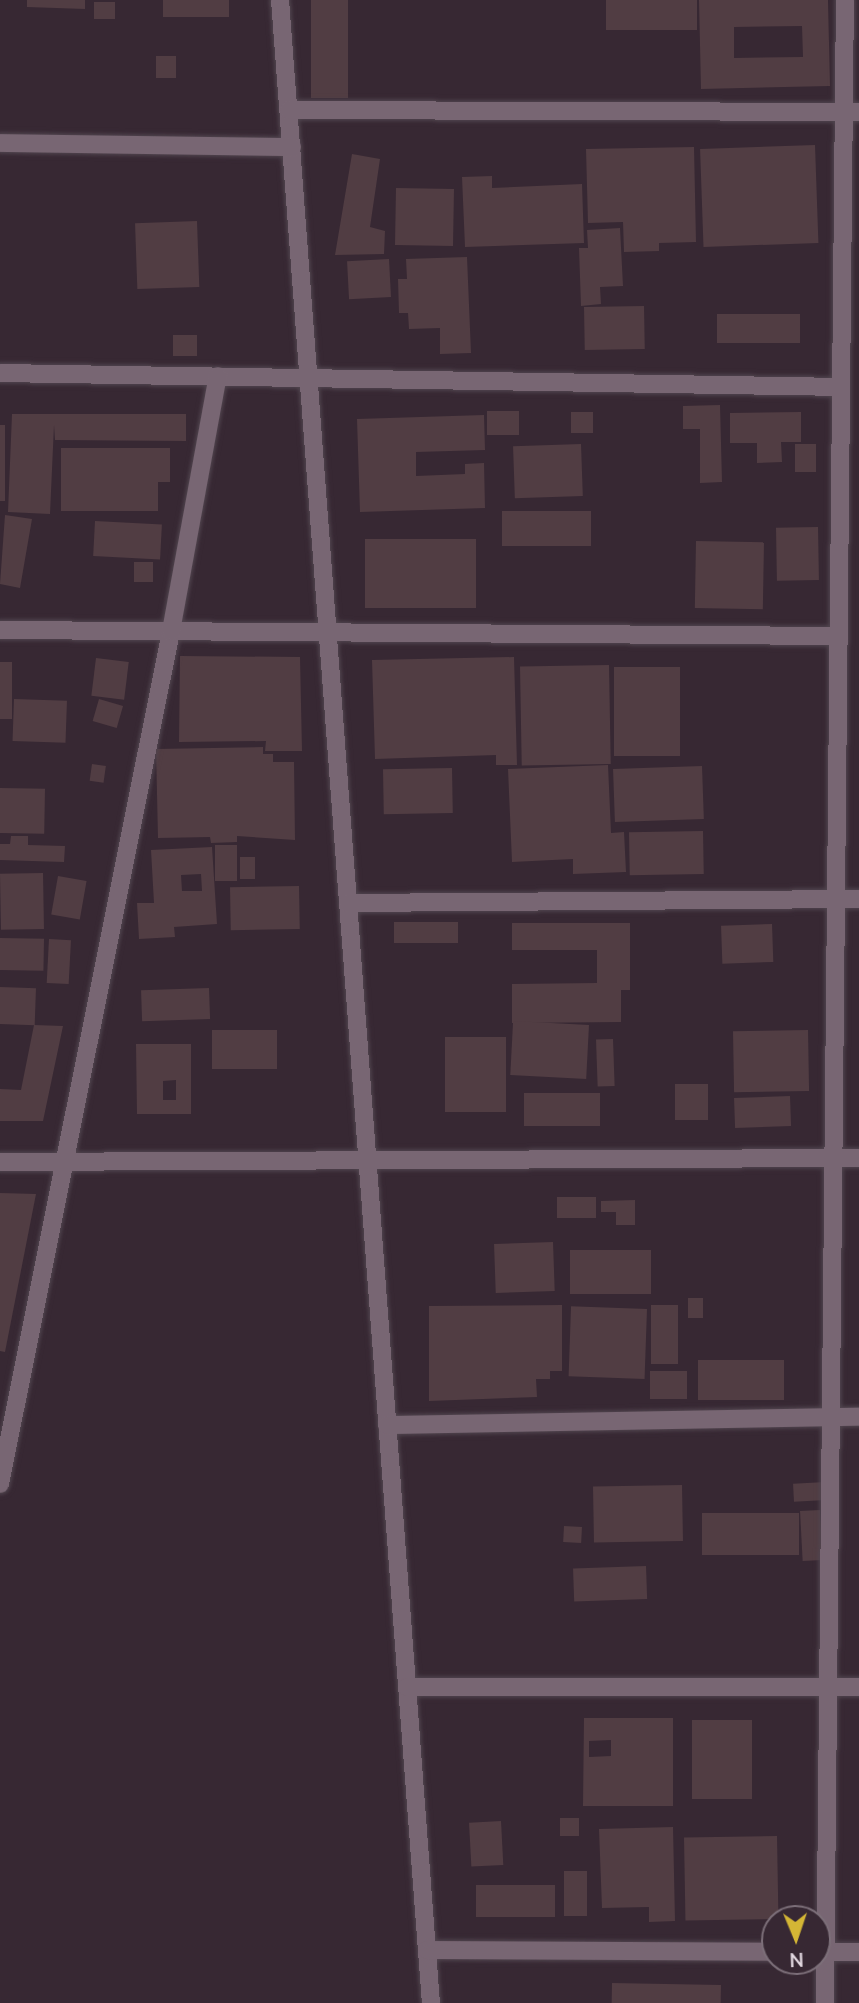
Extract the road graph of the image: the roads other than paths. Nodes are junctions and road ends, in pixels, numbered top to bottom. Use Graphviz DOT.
graph roads {
  1 [pos="281,0"];
  2 [pos="845,0"];
  3 [pos="289,110"];
  4 [pos="851,111"];
  5 [pos="0,143"];
  6 [pos="292,147"];
  7 [pos="0,373"];
  8 [pos="218,376"];
  9 [pos="308,377"];
  10 [pos="841,387"];
  11 [pos="0,630"];
  12 [pos="171,631"];
  13 [pos="328,632"];
  14 [pos="839,636"];
  15 [pos="836,899"];
  16 [pos="859,900"];
  17 [pos="348,903"];
  18 [pos="834,1158"];
  19 [pos="859,1158"];
  20 [pos="367,1160"];
  21 [pos="65,1161"];
  22 [pos="0,1162"];
  23 [pos="859,1417"];
  24 [pos="831,1418"];
  25 [pos="387,1425"];
  26 [pos="0,1484"];
  27 [pos="407,1687"];
  28 [pos="828,1687"];
  29 [pos="859,1687"];
  30 [pos="822,1905"];
  31 [pos="427,1950"];
  32 [pos="761,1952"];
  33 [pos="831,1952"];
  34 [pos="859,1952"];
  35 [pos="823,1975"];
  36 [pos="431,2003"];
  37 [pos="825,2003"];
  1 -- 3 [label="street"];
  2 -- 4 [label="street"];
  3 -- 4 [label="street"];
  3 -- 6 [label="street"];
  4 -- 10 [label="street"];
  5 -- 6 [label="street"];
  6 -- 9 [label="street"];
  7 -- 8 [label="street"];
  8 -- 9 [label="street"];
  8 -- 12 [label="street"];
  9 -- 10 [label="street"];
  9 -- 13 [label="street"];
  10 -- 14 [label="street"];
  11 -- 12 [label="street"];
  12 -- 13 [label="street"];
  12 -- 21 [label="street"];
  13 -- 14 [label="street"];
  13 -- 17 [label="street"];
  14 -- 15 [label="street"];
  15 -- 16 [label="street"];
  15 -- 17 [label="street"];
  15 -- 18 [label="street"];
  17 -- 20 [label="street"];
  18 -- 19 [label="street"];
  18 -- 20 [label="street"];
  18 -- 24 [label="street"];
  20 -- 21 [label="street"];
  20 -- 25 [label="street"];
  21 -- 22 [label="street"];
  21 -- 26 [label="street"];
  23 -- 24 [label="street"];
  24 -- 25 [label="street"];
  24 -- 28 [label="street"];
  25 -- 27 [label="street"];
  27 -- 28 [label="street"];
  27 -- 31 [label="street"];
  28 -- 29 [label="street"];
  28 -- 30 [label="street"];
  31 -- 32 [label="street"];
  31 -- 36 [label="street"];
  33 -- 34 [label="street"];
  35 -- 37 [label="street"];
}
